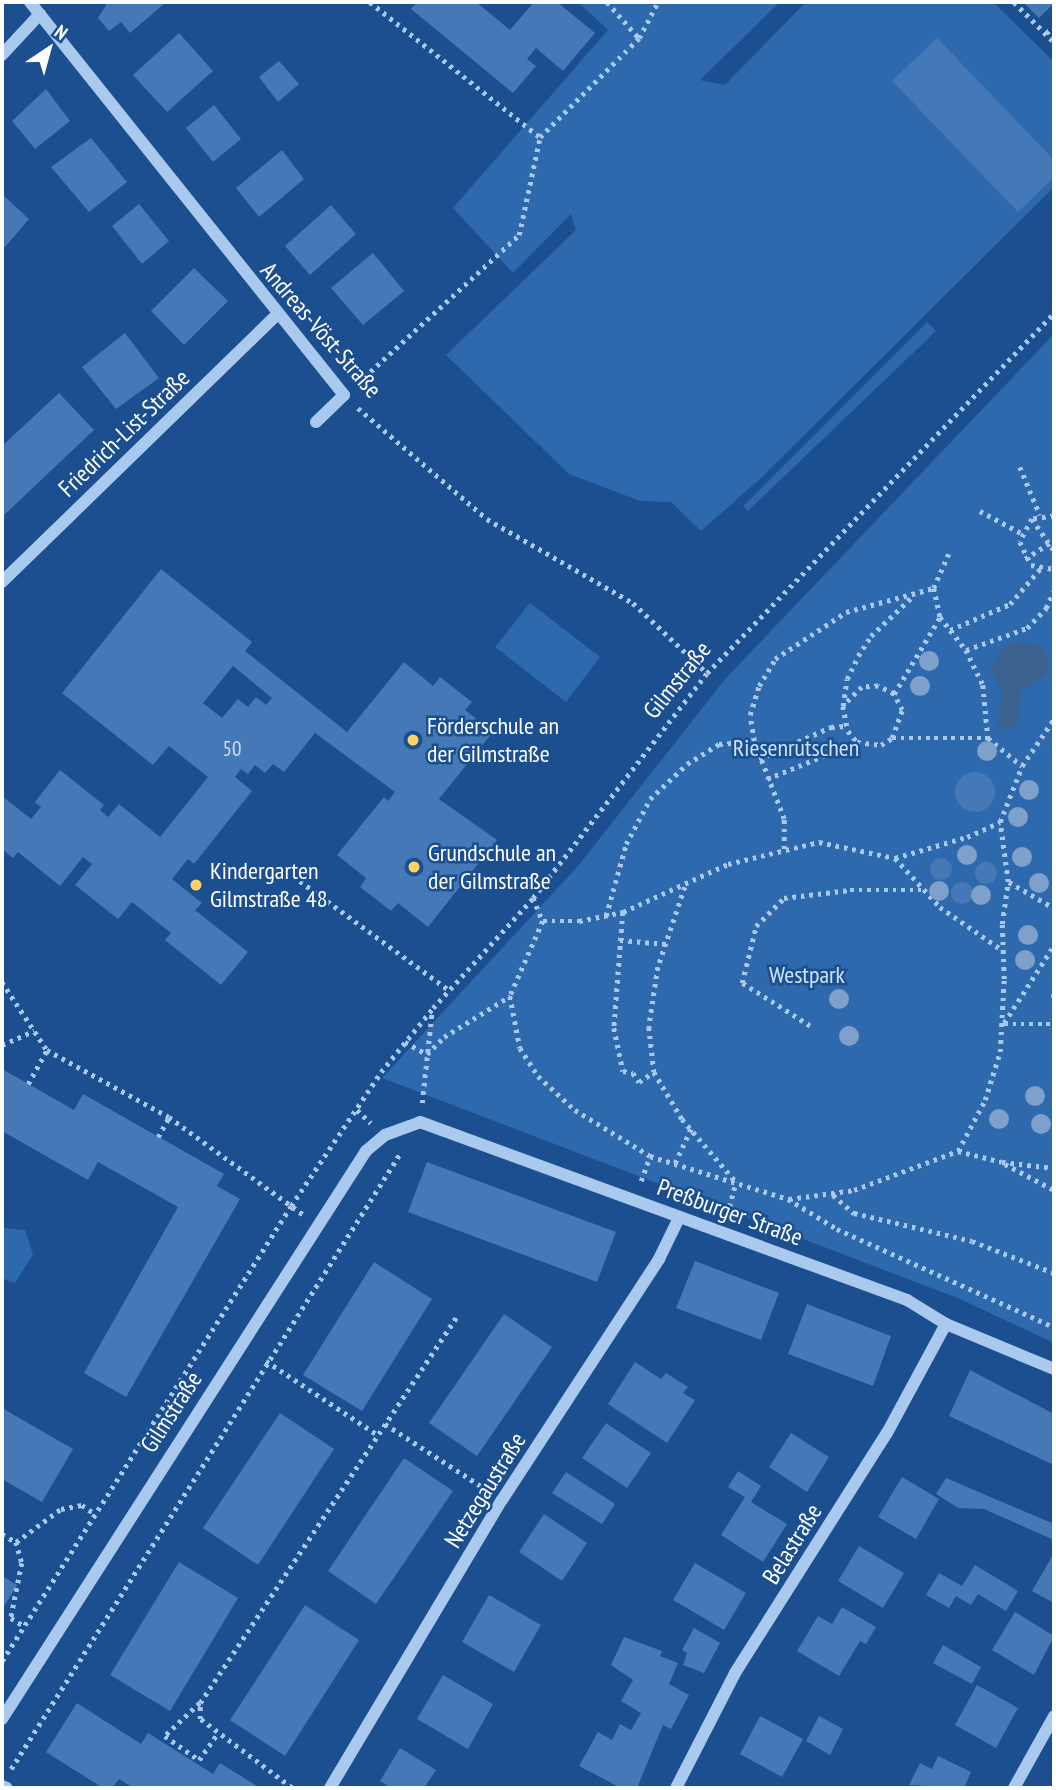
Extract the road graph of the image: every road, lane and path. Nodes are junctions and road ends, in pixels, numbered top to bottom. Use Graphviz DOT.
graph roads {
  1 [pos="30,2"];
  2 [pos="370,2"];
  3 [pos="607,2"];
  4 [pos="658,2"];
  5 [pos="1014,2"];
  6 [pos="40,14"];
  7 [pos="1054,27"];
  8 [pos="1046,33"];
  9 [pos="639,38"];
  10 [pos="1054,42"];
  11 [pos="2,55"];
  12 [pos="540,137"];
  13 [pos="1054,313"];
  14 [pos="277,315"];
  15 [pos="344,396"];
  16 [pos="316,422"];
  17 [pos="1020,467"];
  18 [pos="980,511"];
  19 [pos="1040,515"];
  20 [pos="1054,516"];
  21 [pos="1032,519"];
  22 [pos="1021,533"];
  23 [pos="1052,542"];
  24 [pos="1054,550"];
  25 [pos="949,554"];
  26 [pos="1025,559"];
  27 [pos="1040,569"];
  28 [pos="1054,569"];
  29 [pos="2,582"];
  30 [pos="934,588"];
  31 [pos="1054,591"];
  32 [pos="913,596"];
  33 [pos="940,617"];
  34 [pos="950,630"];
  35 [pos="966,650"];
  36 [pos="707,673"];
  37 [pos="894,694"];
  38 [pos="843,706"];
  39 [pos="1054,719"];
  40 [pos="846,726"];
  41 [pos="892,738"];
  42 [pos="988,738"];
  43 [pos="754,741"];
  44 [pos="857,742"];
  45 [pos="759,759"];
  46 [pos="1022,766"];
  47 [pos="767,779"];
  48 [pos="1000,822"];
  49 [pos="784,849"];
  50 [pos="895,858"];
  51 [pos="300,881"];
  52 [pos="1009,882"];
  53 [pos="685,887"];
  54 [pos="921,890"];
  55 [pos="533,898"];
  56 [pos="1054,908"];
  57 [pos="623,912"];
  58 [pos="606,916"];
  59 [pos="543,921"];
  60 [pos="620,940"];
  61 [pos="666,944"];
  62 [pos="1054,945"];
  63 [pos="1002,950"];
  64 [pos="2,982"];
  65 [pos="449,990"];
  66 [pos="1054,995"];
  67 [pos="510,996"];
  68 [pos="1054,1001"];
  69 [pos="433,1008"];
  70 [pos="1003,1024"];
  71 [pos="1054,1024"];
  72 [pos="810,1026"];
  73 [pos="34,1031"];
  74 [pos="405,1042"];
  75 [pos="2,1045"];
  76 [pos="47,1050"];
  77 [pos="426,1054"];
  78 [pos="654,1072"];
  79 [pos="28,1084"];
  80 [pos="169,1116"];
  81 [pos="420,1122"];
  82 [pos="691,1129"];
  83 [pos="158,1137"];
  84 [pos="958,1151"];
  85 [pos="650,1156"];
  86 [pos="1002,1162"];
  87 [pos="675,1163"];
  88 [pos="1054,1168"];
  89 [pos="736,1182"];
  90 [pos="1054,1189"];
  91 [pos="832,1195"];
  92 [pos="788,1199"];
  93 [pos="634,1200"];
  94 [pos="291,1206"];
  95 [pos="679,1218"];
  96 [pos="317,1224"];
  97 [pos="722,1229"];
  98 [pos="1054,1273"];
  99 [pos="458,1315"];
  100 [pos="946,1324"];
  101 [pos="1054,1327"];
  102 [pos="266,1361"];
  103 [pos="1054,1369"];
  104 [pos="385,1424"];
  105 [pos="378,1435"];
  106 [pos="502,1500"];
  107 [pos="95,1514"];
  108 [pos="2,1534"];
  109 [pos="16,1542"];
  110 [pos="24,1626"];
  111 [pos="2,1661"];
  112 [pos="200,1703"];
  113 [pos="1054,1716"];
  114 [pos="2,1719"];
  115 [pos="218,1734"];
  116 [pos="9,1773"];
  117 [pos="2,1786"];
  118 [pos="7,1788"];
  119 [pos="292,1788"];
  120 [pos="330,1788"];
  121 [pos="676,1788"];
  122 [pos="1014,1788"];
  1 -- 6 [label="street, Andreas-Vöst-Straße"];
  2 -- 12 [label="path"];
  3 -- 9 [label="path"];
  4 -- 9 [label="path"];
  5 -- 8 [label="path"];
  6 -- 11 [label="street"];
  6 -- 14 [label="street, Andreas-Vöst-Straße"];
  7 -- 8 [label="path"];
  8 -- 10 [label="path"];
  9 -- 12 [label="path"];
  12 -- 15 [label="path"];
  13 -- 36 [label="path, Gilmstraße"];
  14 -- 15 [label="street, Andreas-Vöst-Straße"];
  14 -- 29 [label="street, Friedrich-List-Straße"];
  15 -- 16 [label="street"];
  15 -- 36 [label="path, Andreas-Vöst-Straße"];
  17 -- 19 [label="path"];
  18 -- 22 [label="path"];
  19 -- 20 [label="path"];
  19 -- 21 [label="path"];
  21 -- 22 [label="path"];
  21 -- 23 [label="path"];
  22 -- 26 [label="path"];
  23 -- 24 [label="path"];
  23 -- 26 [label="path"];
  25 -- 30 [label="path"];
  26 -- 27 [label="path"];
  27 -- 28 [label="path"];
  27 -- 34 [label="path"];
  30 -- 32 [label="path"];
  30 -- 33 [label="path"];
  31 -- 35 [label="path"];
  32 -- 38 [label="path"];
  32 -- 43 [label="path"];
  33 -- 34 [label="path"];
  33 -- 37 [label="path"];
  34 -- 35 [label="path"];
  35 -- 42 [label="path"];
  36 -- 55 [label="path, Gilmstraße"];
  37 -- 38 [label="path"];
  37 -- 41 [label="path"];
  38 -- 40 [label="path"];
  39 -- 46 [label="path"];
  40 -- 44 [label="path"];
  40 -- 45 [label="path"];
  41 -- 42 [label="path"];
  41 -- 44 [label="path"];
  42 -- 46 [label="path"];
  43 -- 45 [label="path"];
  43 -- 58 [label="path"];
  44 -- 47 [label="path"];
  45 -- 47 [label="path"];
  46 -- 48 [label="path"];
  47 -- 49 [label="path"];
  48 -- 50 [label="path"];
  48 -- 52 [label="path"];
  49 -- 50 [label="path"];
  49 -- 53 [label="path"];
  50 -- 54 [label="path"];
  51 -- 65 [label="path"];
  52 -- 56 [label="path"];
  52 -- 63 [label="path"];
  53 -- 57 [label="path"];
  53 -- 61 [label="path"];
  54 -- 63 [label="path"];
  54 -- 72 [label="path"];
  55 -- 59 [label="path"];
  55 -- 65 [label="path, Gilmstraße"];
  57 -- 58 [label="path"];
  57 -- 60 [label="path"];
  58 -- 59 [label="path"];
  59 -- 67 [label="path"];
  60 -- 61 [label="path"];
  60 -- 78 [label="path"];
  61 -- 78 [label="path"];
  62 -- 70 [label="path"];
  63 -- 70 [label="path"];
  64 -- 73 [label="path"];
  65 -- 69 [label="path, Gilmstraße"];
  66 -- 68 [label="path"];
  67 -- 77 [label="path"];
  67 -- 85 [label="path"];
  69 -- 74 [label="path, Gilmstraße"];
  69 -- 77 [label="path"];
  70 -- 71 [label="path"];
  70 -- 84 [label="path"];
  73 -- 75 [label="path"];
  73 -- 76 [label="path"];
  74 -- 77 [label="path"];
  74 -- 94 [label="path, Gilmstraße"];
  76 -- 79 [label="path"];
  76 -- 80 [label="path"];
  77 -- 81 [label="path"];
  78 -- 82 [label="path"];
  80 -- 83 [label="path"];
  80 -- 94 [label="path"];
  81 -- 93 [label="street, Preßburger Straße"];
  81 -- 96 [label="street, Gilmstraße"];
  81 -- 102 [label="path"];
  82 -- 87 [label="path"];
  82 -- 89 [label="path"];
  84 -- 86 [label="path"];
  84 -- 91 [label="path"];
  85 -- 87 [label="path"];
  85 -- 93 [label="path"];
  86 -- 88 [label="path"];
  86 -- 90 [label="path"];
  87 -- 89 [label="path"];
  89 -- 92 [label="path"];
  89 -- 97 [label="path"];
  91 -- 92 [label="path"];
  91 -- 98 [label="path"];
  92 -- 101 [label="path"];
  93 -- 95 [label="street, Preßburger Straße"];
  94 -- 96 [label="path"];
  94 -- 107 [label="path, Gilmstraße"];
  95 -- 97 [label="street, Preßburger Straße"];
  95 -- 106 [label="street, Netzegaustraße"];
  96 -- 114 [label="street, Gilmstraße"];
  97 -- 100 [label="street, Preßburger Straße"];
  99 -- 104 [label="path"];
  100 -- 103 [label="street, Preßburger Straße"];
  100 -- 121 [label="street, Belastraße"];
  102 -- 105 [label="path"];
  102 -- 116 [label="path"];
  104 -- 105 [label="path"];
  104 -- 106 [label="path"];
  105 -- 112 [label="path"];
  106 -- 120 [label="street, Netzegaustraße"];
  107 -- 109 [label="path"];
  107 -- 110 [label="path, Gilmstraße"];
  108 -- 109 [label="path"];
  109 -- 110 [label="path"];
  110 -- 111 [label="path, Gilmstraße"];
  112 -- 115 [label="path"];
  112 -- 115 [label="path"];
  113 -- 122 [label="street"];
  115 -- 119 [label="path"];
  117 -- 118 [label="street"];
}
